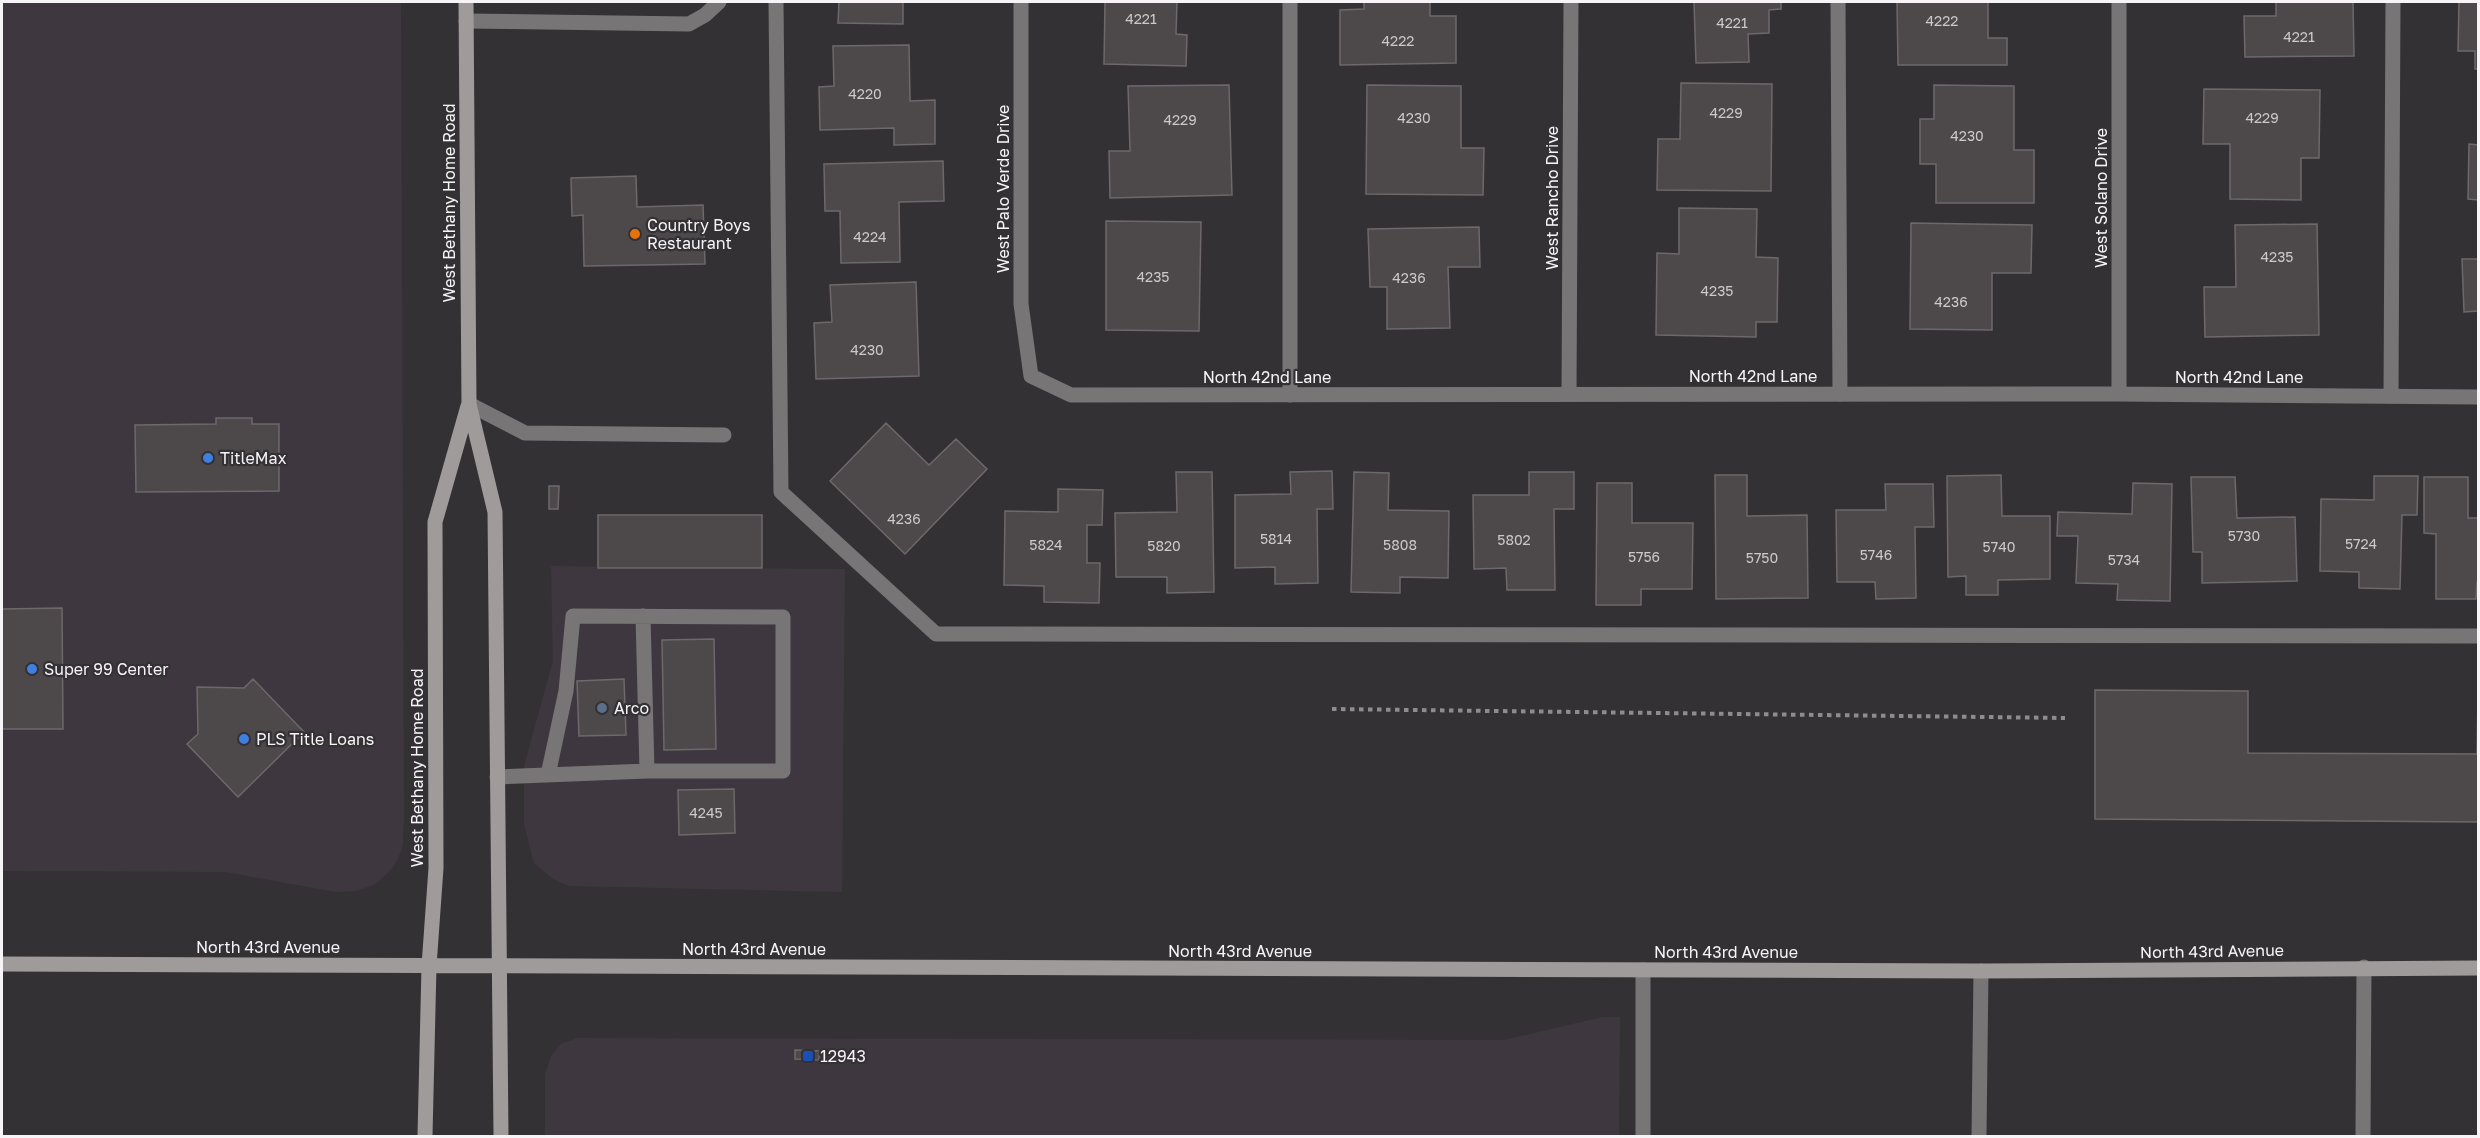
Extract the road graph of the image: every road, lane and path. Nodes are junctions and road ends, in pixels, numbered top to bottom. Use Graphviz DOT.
graph roads {
  1 [pos="466,2"];
  2 [pos="719,2"];
  3 [pos="776,2"];
  4 [pos="1021,2"];
  5 [pos="1290,2"];
  6 [pos="1571,2"];
  7 [pos="1838,2"];
  8 [pos="2119,2"];
  9 [pos="2393,2"];
  10 [pos="466,21"];
  11 [pos="1031,376"];
  12 [pos="1569,394"];
  13 [pos="1840,394"];
  14 [pos="2119,394"];
  15 [pos="1290,396"];
  16 [pos="2391,396"];
  17 [pos="2478,397"];
  18 [pos="468,404"];
  19 [pos="724,435"];
  20 [pos="643,616"];
  21 [pos="2478,636"];
  22 [pos="1332,709"];
  23 [pos="2065,718"];
  24 [pos="646,771"];
  25 [pos="548,775"];
  26 [pos="497,777"];
  27 [pos="2,964"];
  28 [pos="429,966"];
  29 [pos="500,966"];
  30 [pos="2364,967"];
  31 [pos="2478,968"];
  32 [pos="1643,970"];
  33 [pos="1981,971"];
  34 [pos="425,1137"];
  35 [pos="501,1137"];
  36 [pos="1643,1137"];
  37 [pos="1979,1137"];
  38 [pos="2363,1137"];
  1 -- 10 [label="main road, West Bethany Home Road"];
  2 -- 10 [label="street"];
  3 -- 21 [label="street"];
  4 -- 11 [label="street, West Palo Verde Drive"];
  5 -- 15 [label="street"];
  6 -- 12 [label="street, West Rancho Drive"];
  7 -- 13 [label="street"];
  8 -- 14 [label="street, West Solano Drive"];
  9 -- 16 [label="street"];
  10 -- 18 [label="main road, West Bethany Home Road"];
  11 -- 15 [label="street, North 42nd Lane"];
  12 -- 13 [label="street, North 42nd Lane"];
  12 -- 15 [label="street, North 42nd Lane"];
  13 -- 14 [label="street, North 42nd Lane"];
  14 -- 16 [label="street, North 42nd Lane"];
  16 -- 17 [label="street, North 42nd Lane"];
  18 -- 19 [label="street"];
  18 -- 26 [label="main road, West Bethany Home Road"];
  18 -- 28 [label="main road, West Bethany Home Road"];
  20 -- 24 [label="street"];
  20 -- 24 [label="street"];
  20 -- 25 [label="street"];
  22 -- 23 [label="path"];
  24 -- 25 [label="street"];
  25 -- 26 [label="street"];
  26 -- 29 [label="main road, West Bethany Home Road"];
  27 -- 28 [label="main road, North 43rd Avenue"];
  28 -- 29 [label="main road, North 43rd Avenue"];
  28 -- 34 [label="main road, West Bethany Home Road"];
  29 -- 32 [label="main road, North 43rd Avenue"];
  29 -- 35 [label="main road, West Bethany Home Road"];
  30 -- 31 [label="main road, North 43rd Avenue"];
  30 -- 33 [label="main road, North 43rd Avenue"];
  30 -- 38 [label="street"];
  32 -- 33 [label="main road, North 43rd Avenue"];
  32 -- 36 [label="street"];
  33 -- 37 [label="street"];
}
